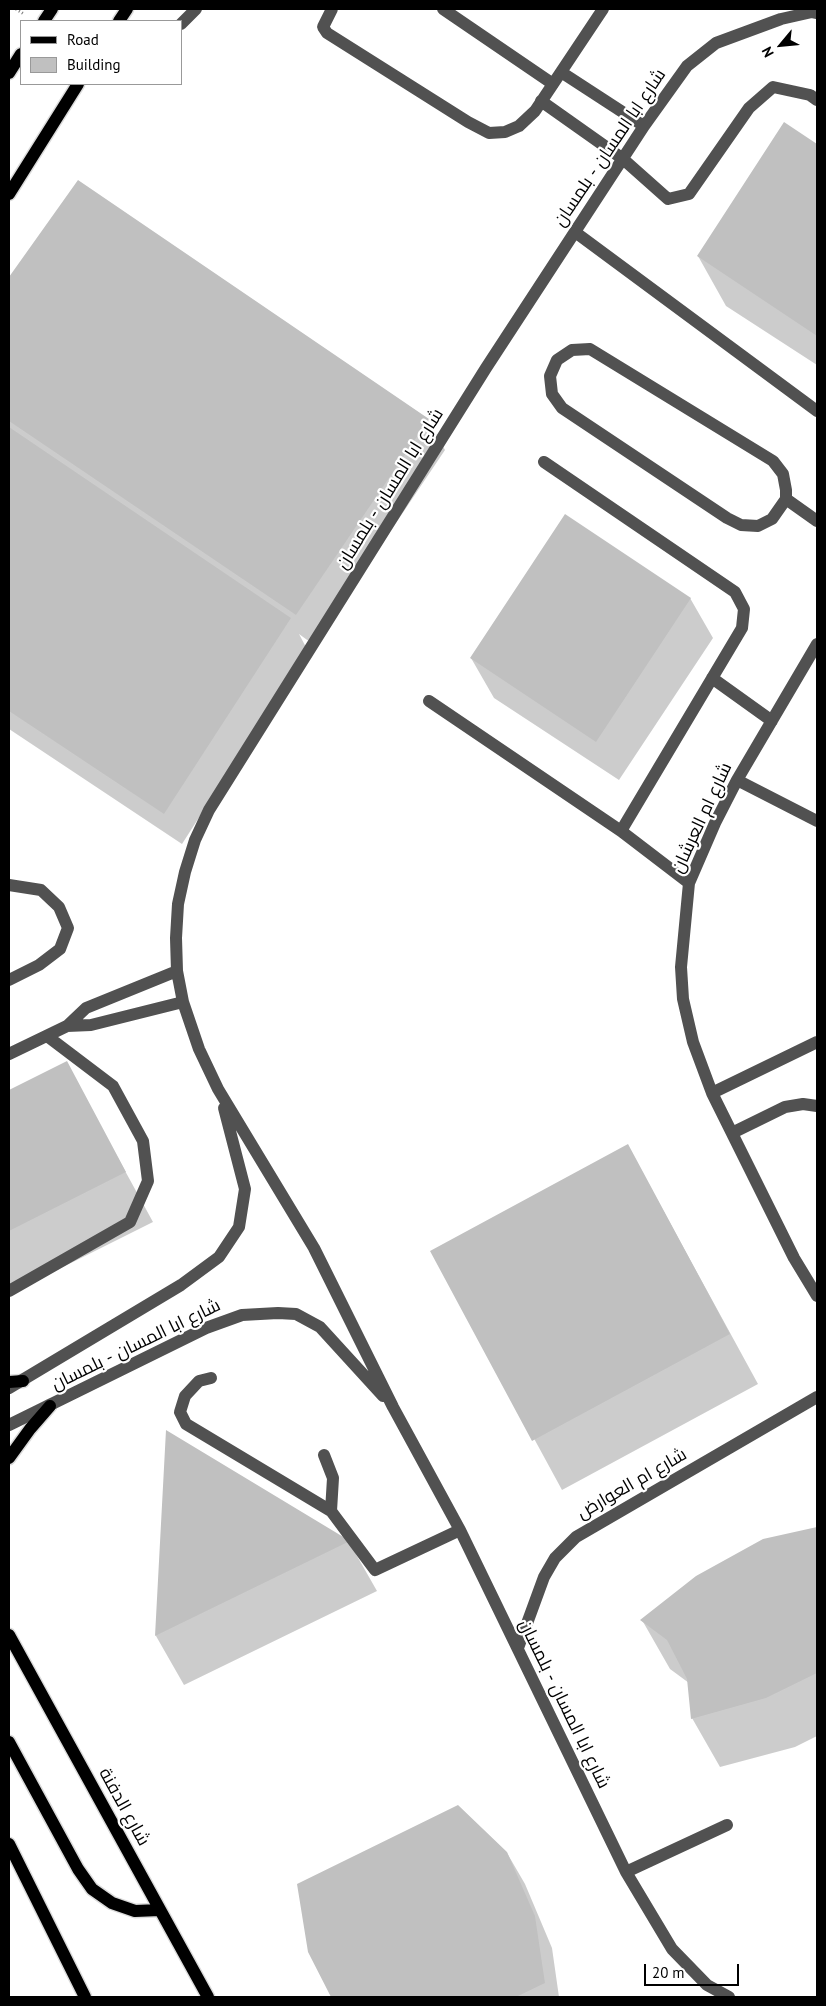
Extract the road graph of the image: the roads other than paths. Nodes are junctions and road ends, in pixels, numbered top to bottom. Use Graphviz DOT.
graph roads {
  1 [pos="52,9"];
  2 [pos="127,9"];
  3 [pos="196,9"];
  4 [pos="443,9"];
  5 [pos="330,10"];
  6 [pos="601,10"];
  7 [pos="817,13"];
  8 [pos="45,20"];
  9 [pos="120,20"];
  10 [pos="182,23"];
  11 [pos="20,56"];
  12 [pos="561,72"];
  13 [pos="9,73"];
  14 [pos="553,84"];
  15 [pos="77,85"];
  16 [pos="817,100"];
  17 [pos="541,101"];
  18 [pos="644,126"];
  19 [pos="623,159"];
  20 [pos="9,194"];
  21 [pos="575,232"];
  22 [pos="817,411"];
  23 [pos="544,462"];
  24 [pos="786,499"];
  25 [pos="817,521"];
  26 [pos="817,644"];
  27 [pos="712,678"];
  28 [pos="429,701"];
  29 [pos="772,721"];
  30 [pos="737,780"];
  31 [pos="817,821"];
  32 [pos="621,831"];
  33 [pos="689,883"];
  34 [pos="9,885"];
  35 [pos="178,971"];
  36 [pos="9,980"];
  37 [pos="183,1002"];
  38 [pos="67,1026"];
  39 [pos="47,1036"];
  40 [pos="817,1042"];
  41 [pos="9,1054"];
  42 [pos="218,1089"];
  43 [pos="712,1093"];
  44 [pos="817,1106"];
  45 [pos="732,1133"];
  46 [pos="812,1277"];
  47 [pos="9,1292"];
  48 [pos="817,1296"];
  49 [pos="211,1378"];
  50 [pos="23,1381"];
  51 [pos="9,1382"];
  52 [pos="9,1388"];
  53 [pos="817,1397"];
  54 [pos="50,1406"];
  55 [pos="393,1407"];
  56 [pos="9,1425"];
  57 [pos="324,1455"];
  58 [pos="9,1458"];
  59 [pos="331,1511"];
  60 [pos="460,1530"];
  61 [pos="9,1635"];
  62 [pos="518,1648"];
  63 [pos="9,1742"];
  64 [pos="727,1825"];
  65 [pos="9,1844"];
  66 [pos="626,1872"];
  67 [pos="160,1910"];
  68 [pos="85,1997"];
  69 [pos="208,1997"];
  70 [pos="729,1997"];
  1 -- 8 [label="main road"];
  2 -- 9 [label="main road"];
  3 -- 10 [label="street"];
  4 -- 14 [label="street"];
  5 -- 17 [label="street"];
  6 -- 12 [label="street"];
  7 -- 18 [label="street, شارع ابا المسان - بلمسان"];
  11 -- 13 [label="main road"];
  12 -- 14 [label="street"];
  12 -- 18 [label="street"];
  14 -- 17 [label="street"];
  15 -- 20 [label="main road"];
  16 -- 19 [label="street"];
  17 -- 19 [label="street"];
  18 -- 19 [label="street, شارع ابا المسان - بلمسان"];
  19 -- 21 [label="street, شارع ابا المسان - بلمسان"];
  21 -- 22 [label="street"];
  21 -- 35 [label="street, شارع ابا المسان - بلمسان"];
  23 -- 27 [label="street"];
  24 -- 24 [label="street"];
  24 -- 25 [label="street"];
  26 -- 29 [label="street, شارع ام العرشان"];
  27 -- 29 [label="street"];
  27 -- 32 [label="street"];
  28 -- 32 [label="street"];
  29 -- 30 [label="street, شارع ام العرشان"];
  30 -- 31 [label="street"];
  30 -- 33 [label="street, شارع ام العرشان"];
  32 -- 33 [label="street"];
  33 -- 43 [label="street, شارع ام العرشان"];
  34 -- 36 [label="street"];
  35 -- 37 [label="street, شارع ابا المسان - بلمسان"];
  35 -- 38 [label="street"];
  37 -- 38 [label="street"];
  37 -- 42 [label="street, شارع ابا المسان - بلمسان"];
  38 -- 39 [label="street"];
  39 -- 41 [label="street"];
  39 -- 47 [label="street"];
  40 -- 43 [label="street"];
  42 -- 50 [label="street, شارع ابا المسان - بلمسان"];
  42 -- 55 [label="street, شارع ابا المسان - بلمسان"];
  43 -- 45 [label="street, شارع ام العرشان"];
  44 -- 45 [label="street"];
  45 -- 46 [label="street, شارع ام العرشان"];
  46 -- 48 [label="street, شارع ام العرشان"];
  49 -- 59 [label="street"];
  50 -- 51 [label="main road"];
  50 -- 52 [label="street, شارع ابا المسان - بلمسان"];
  53 -- 62 [label="street, شارع ام العوارض"];
  54 -- 55 [label="street, شارع ابا المسان - بلمسان"];
  54 -- 56 [label="street, شارع ابا المسان - بلمسان"];
  54 -- 58 [label="main road"];
  55 -- 60 [label="street, شارع ابا المسان - بلمسان"];
  57 -- 59 [label="street"];
  59 -- 60 [label="street"];
  60 -- 62 [label="street, شارع ابا المسان - بلمسان"];
  61 -- 67 [label="main road, شارع الدفنة"];
  62 -- 66 [label="street, شارع ابا المسان - بلمسان"];
  63 -- 67 [label="main road"];
  64 -- 66 [label="street"];
  65 -- 68 [label="main road"];
  66 -- 70 [label="street, شارع ابا المسان - بلمسان"];
  67 -- 69 [label="main road, شارع الدفنة"];
}
